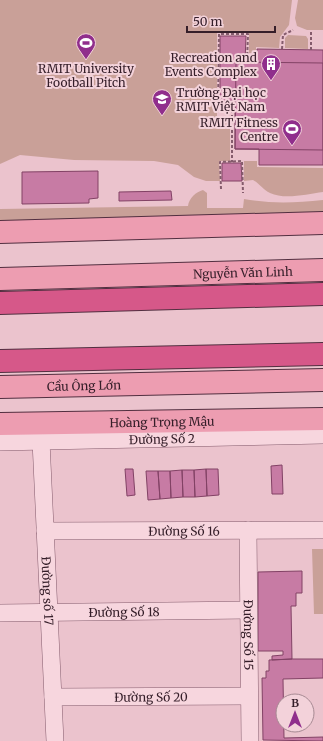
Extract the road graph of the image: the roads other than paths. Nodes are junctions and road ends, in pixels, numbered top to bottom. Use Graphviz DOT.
graph roads {
  1 [pos="323,223"];
  2 [pos="0,232"];
  3 [pos="323,270"];
  4 [pos="0,278"];
  5 [pos="323,294"];
  6 [pos="0,303"];
  7 [pos="323,354"];
  8 [pos="0,361"];
  9 [pos="323,380"];
  10 [pos="0,387"];
  11 [pos="323,419"];
  12 [pos="0,424"];
  13 [pos="323,435"];
  14 [pos="41,441"];
  15 [pos="0,442"];
  16 [pos="248,530"];
  17 [pos="323,530"];
  18 [pos="45,531"];
  19 [pos="248,610"];
  20 [pos="0,613"];
  21 [pos="49,613"];
  22 [pos="249,696"];
  23 [pos="53,697"];
  24 [pos="55,741"];
  25 [pos="250,741"];
  1 -- 2 [label="main road"];
  3 -- 4 [label="main road, Nguyễn Văn Linh"];
  5 -- 6 [label="highway, Nguyễn Văn Linh"];
  7 -- 8 [label="highway"];
  9 -- 10 [label="main road, Cầu Ông Lớn"];
  11 -- 12 [label="main road, Hoàng Trọng Mậu"];
  13 -- 14 [label="street, Đường Số 2"];
  14 -- 15 [label="street, Đường Số 2"];
  14 -- 18 [label="street, Đường số 17"];
  16 -- 17 [label="street, Đường Số 16"];
  16 -- 18 [label="street, Đường Số 16"];
  16 -- 19 [label="street, Đường Số 15"];
  18 -- 21 [label="street, Đường số 17"];
  19 -- 21 [label="street, Đường Số 18"];
  19 -- 22 [label="street, Đường Số 15"];
  20 -- 21 [label="street, Đường Số 18"];
  21 -- 23 [label="street, Đường số 17"];
  22 -- 23 [label="street, Đường Số 20"];
  22 -- 25 [label="street, Đường Số 15"];
  23 -- 24 [label="street, Đường số 17"];
}
